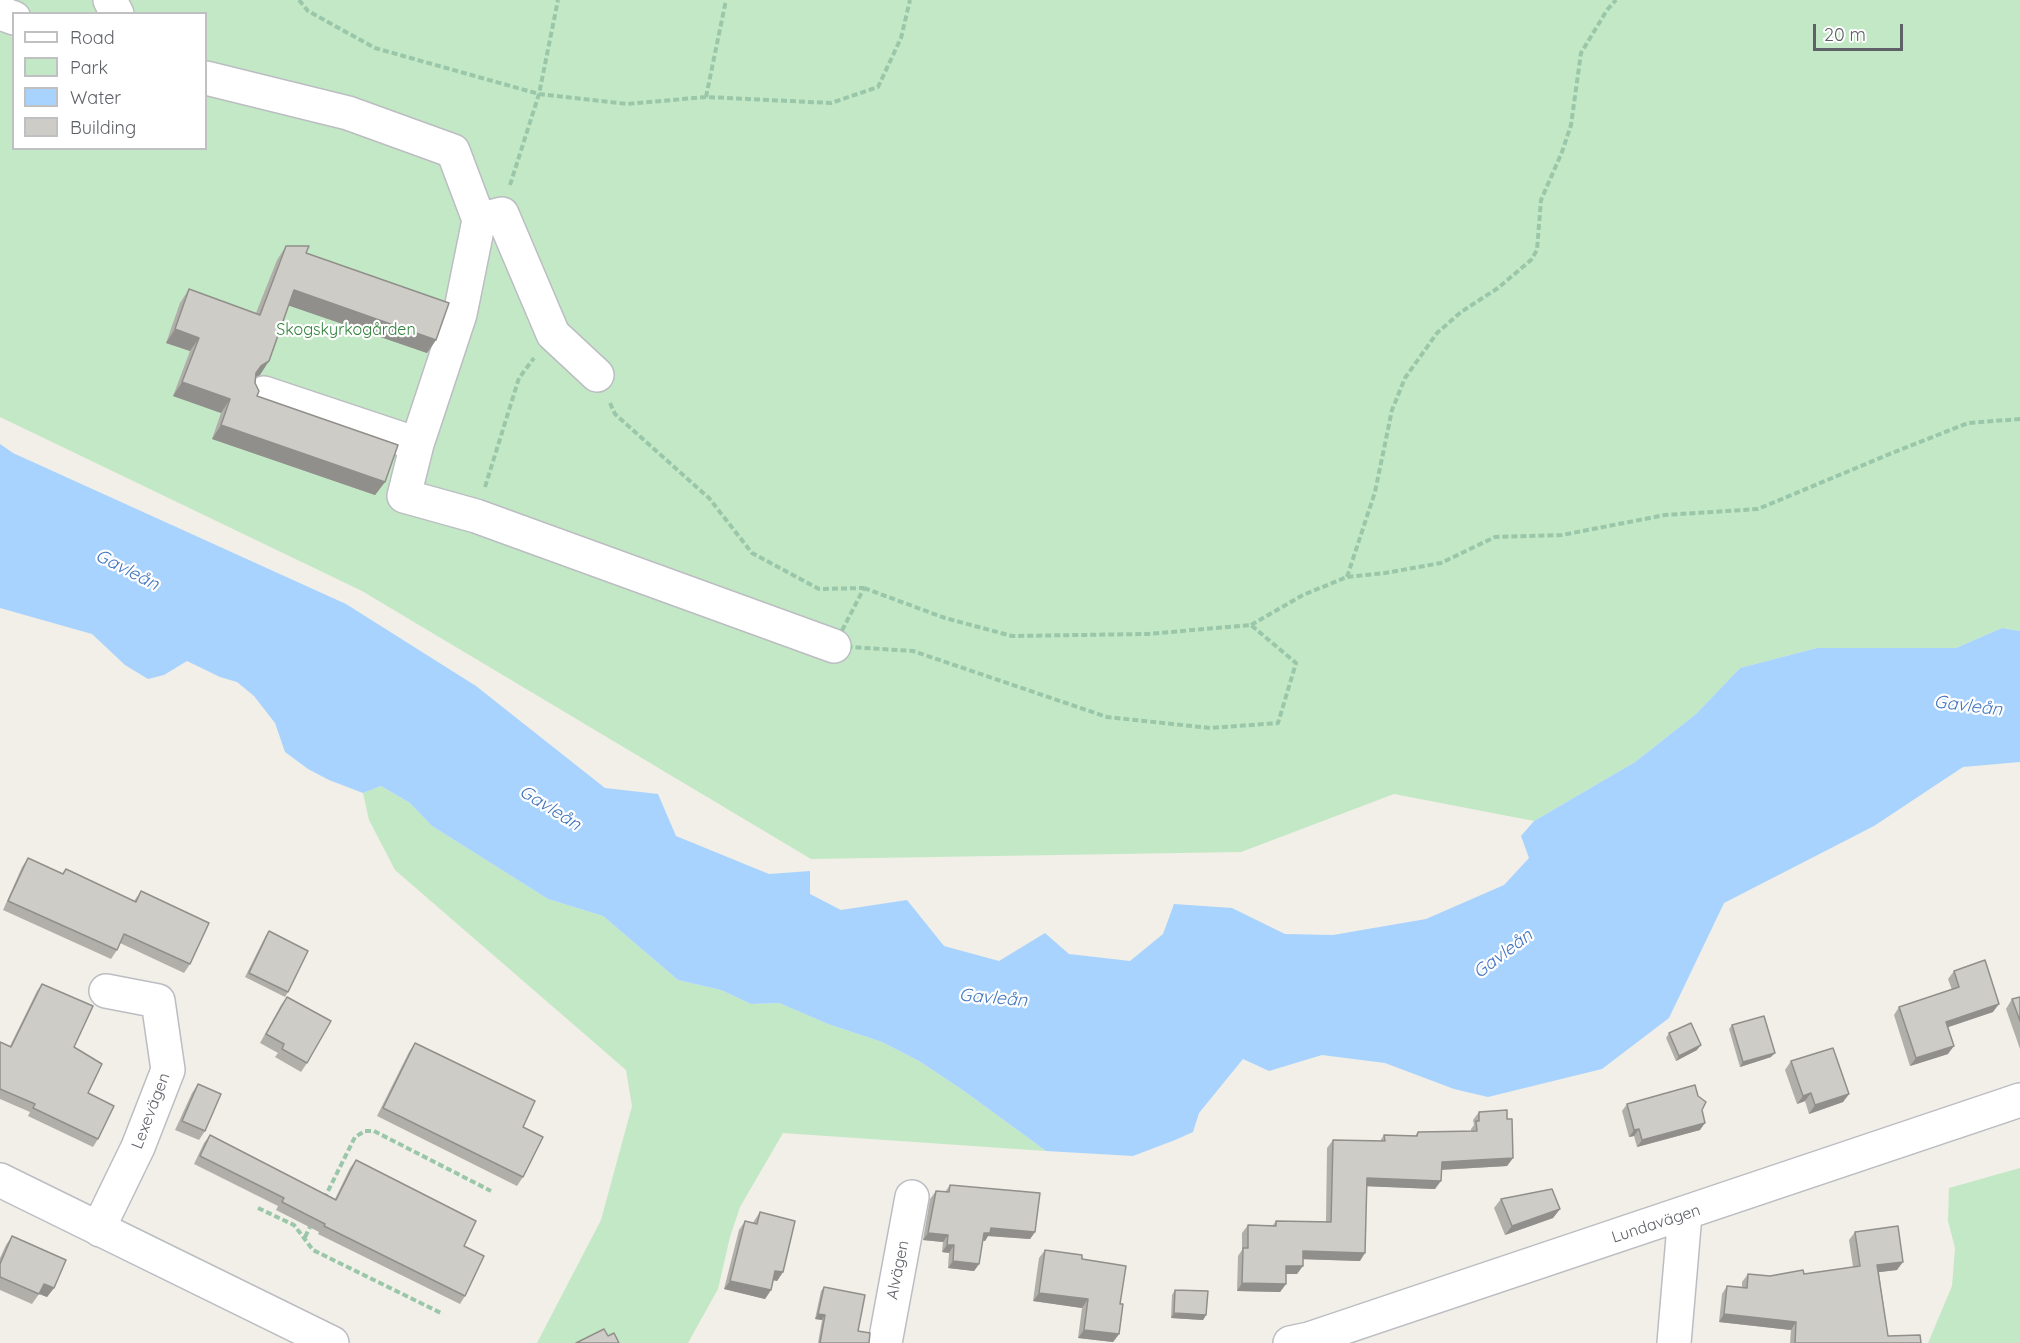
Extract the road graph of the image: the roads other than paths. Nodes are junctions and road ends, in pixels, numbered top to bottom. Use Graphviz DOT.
graph roads {
  1 [pos="207,78"];
  2 [pos="490,217"];
  3 [pos="597,375"];
  4 [pos="264,393"];
  5 [pos="417,444"];
  6 [pos="834,646"];
  7 [pos="106,991"];
  8 [pos="2020,1100"];
  9 [pos="0,1180"];
  10 [pos="912,1197"];
  11 [pos="1684,1214"];
  12 [pos="100,1230"];
  13 [pos="312,1338"];
  14 [pos="1303,1342"];
  15 [pos="885,1343"];
  16 [pos="1674,1343"];
  1 -- 2 [label="street"];
  2 -- 3 [label="street"];
  2 -- 5 [label="street"];
  4 -- 5 [label="street"];
  5 -- 6 [label="street"];
  7 -- 12 [label="street, Lexevägen"];
  8 -- 11 [label="street, Lundavägen"];
  9 -- 12 [label="street"];
  10 -- 15 [label="street, Alvägen"];
  11 -- 14 [label="street, Lundavägen"];
  11 -- 16 [label="street"];
  12 -- 13 [label="street"];
}
